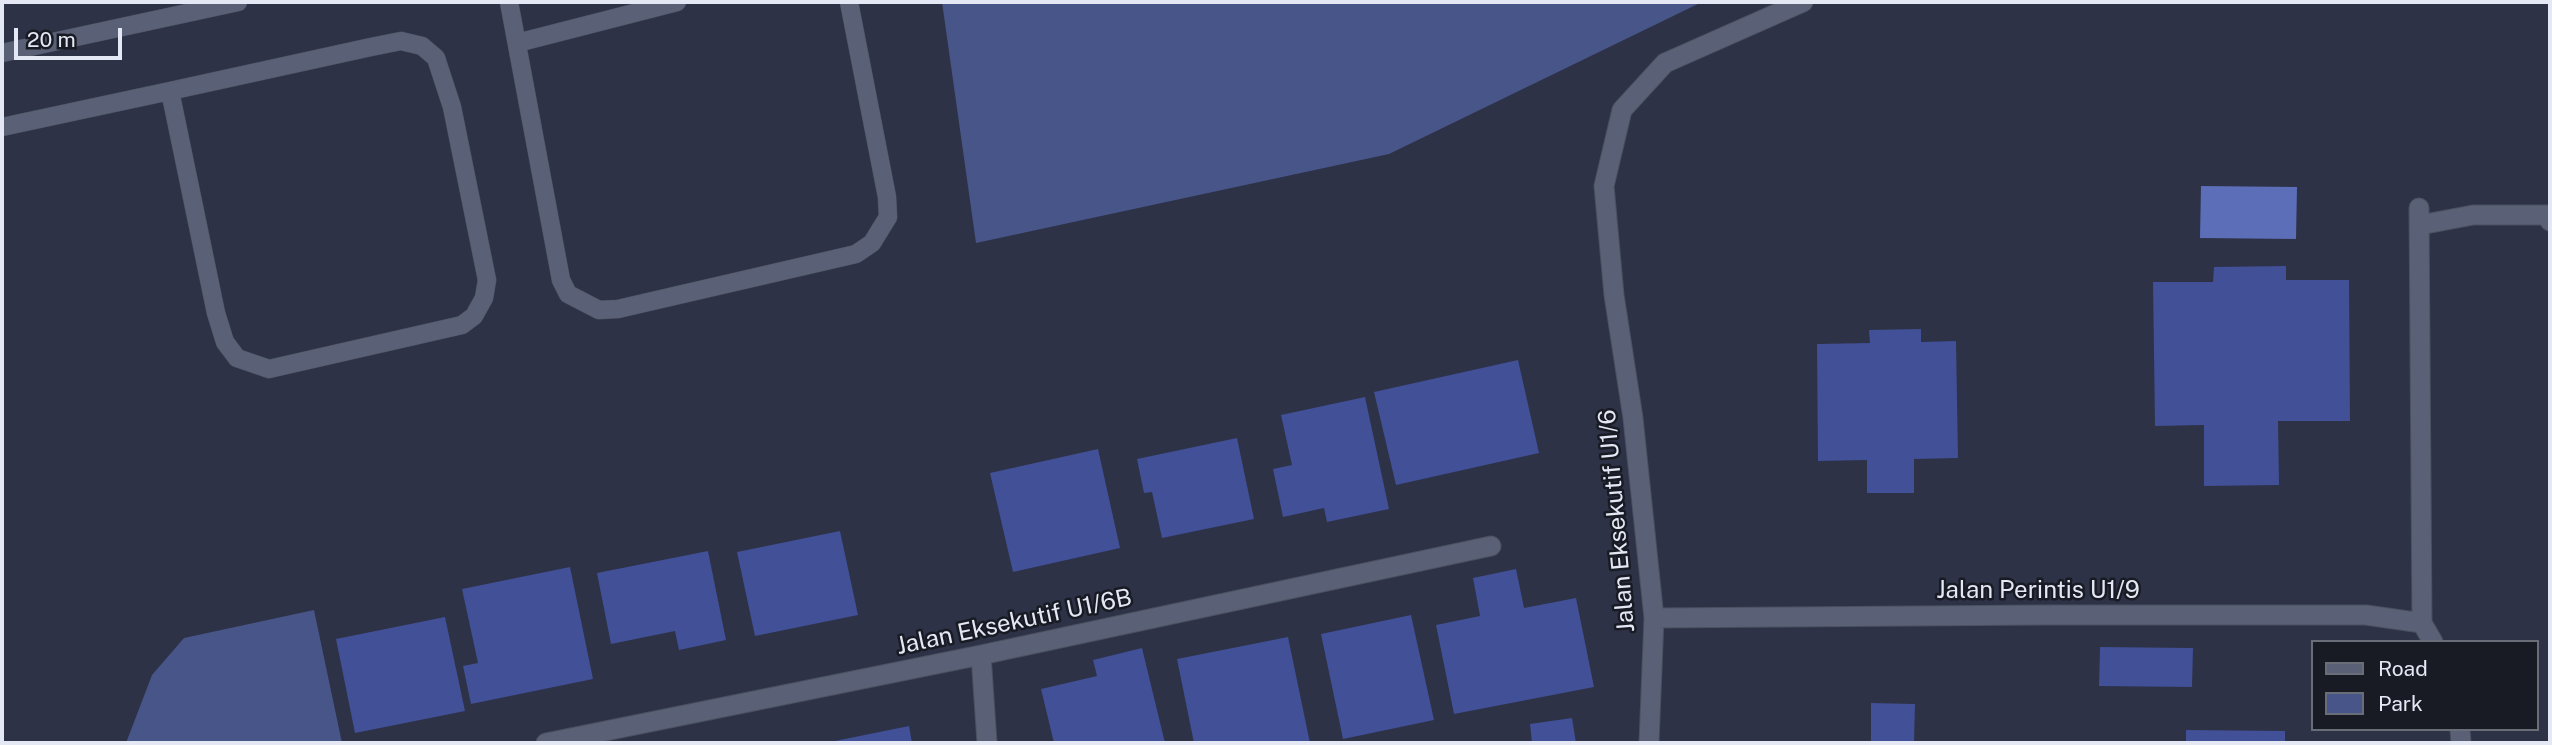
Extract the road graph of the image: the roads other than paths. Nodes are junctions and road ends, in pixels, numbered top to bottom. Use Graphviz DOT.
graph roads {
  1 [pos="238,2"];
  2 [pos="509,2"];
  3 [pos="677,2"];
  4 [pos="849,2"];
  5 [pos="1803,2"];
  6 [pos="517,43"];
  7 [pos="2,53"];
  8 [pos="170,90"];
  9 [pos="2,127"];
  10 [pos="2550,221"];
  11 [pos="1491,546"];
  12 [pos="1654,618"];
  13 [pos="2422,623"];
  14 [pos="2432,640"];
  15 [pos="981,655"];
  16 [pos="546,743"];
  17 [pos="987,743"];
  18 [pos="1649,743"];
  1 -- 7 [label="lane"];
  2 -- 6 [label="lane"];
  3 -- 6 [label="lane"];
  4 -- 6 [label="lane"];
  5 -- 12 [label="street, Jalan Eksekutif U1/6"];
  8 -- 8 [label="lane"];
  8 -- 9 [label="lane"];
  10 -- 13 [label="street"];
  11 -- 15 [label="street, Jalan Eksekutif U1/6B"];
  12 -- 13 [label="street, Jalan Perintis U1/9"];
  12 -- 18 [label="street, Jalan Eksekutif U1/6"];
  13 -- 14 [label="street"];
  15 -- 16 [label="street, Jalan Eksekutif U1/6B"];
  15 -- 17 [label="street"];
}
